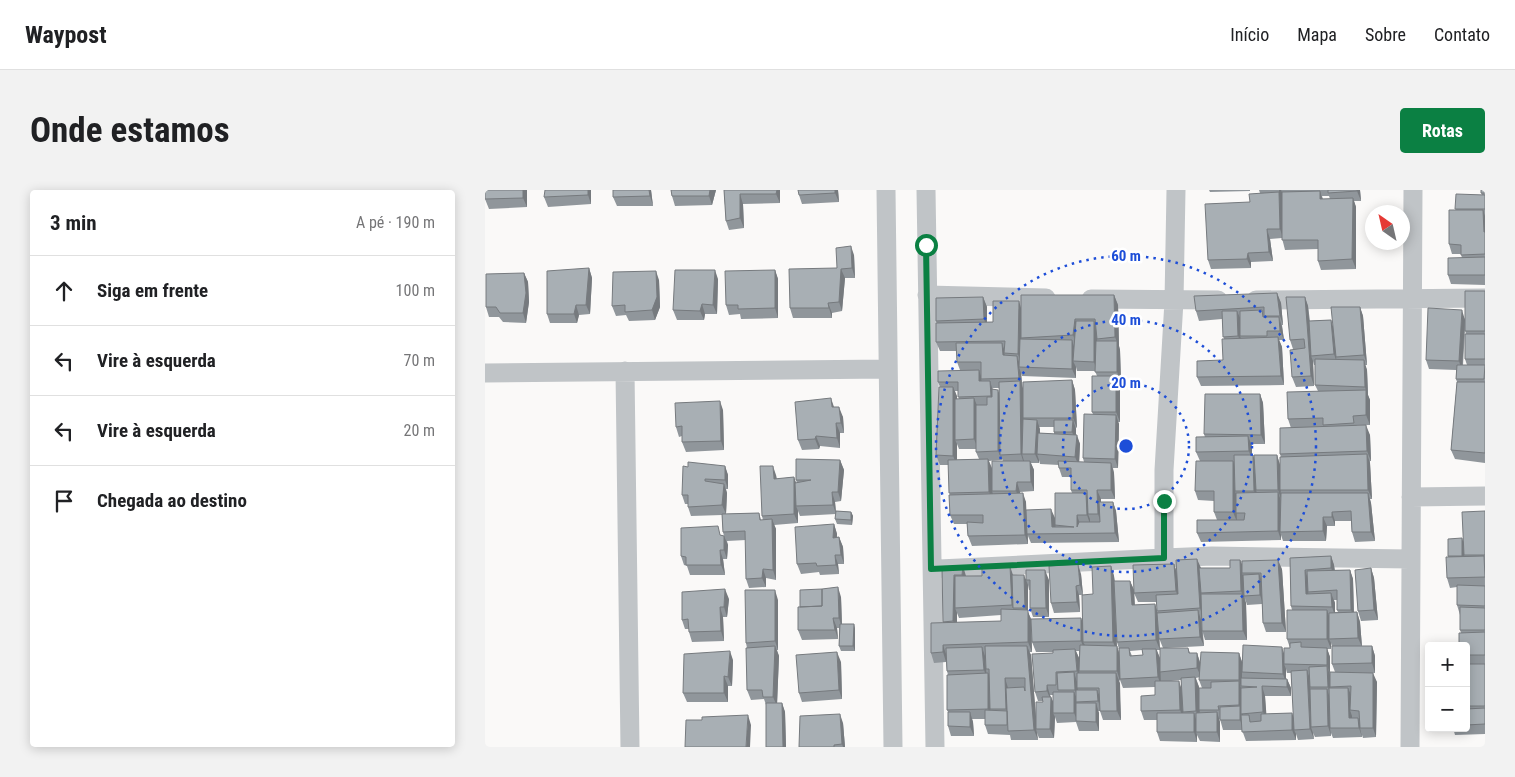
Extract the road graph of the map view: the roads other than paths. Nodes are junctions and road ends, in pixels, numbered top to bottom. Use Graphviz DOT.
graph roads {
  1 [pos="887,190"];
  2 [pos="926,190"];
  3 [pos="1176,190"];
  4 [pos="1413,190"];
  5 [pos="927,296"];
  6 [pos="1414,298"];
  7 [pos="1485,298"];
  8 [pos="1174,301"];
  9 [pos="887,369"];
  10 [pos="625,370"];
  11 [pos="485,373"];
  12 [pos="1485,496"];
  13 [pos="1411,497"];
  14 [pos="1164,558"];
  15 [pos="1409,559"];
  16 [pos="931,569"];
  17 [pos="630,747"];
  18 [pos="893,747"];
  19 [pos="935,747"];
  20 [pos="1410,747"];
  1 -- 9 [label="street"];
  2 -- 5 [label="street"];
  3 -- 8 [label="street"];
  4 -- 6 [label="street"];
  5 -- 8 [label="street"];
  5 -- 16 [label="street"];
  6 -- 7 [label="street"];
  6 -- 8 [label="street"];
  6 -- 13 [label="street"];
  8 -- 14 [label="street"];
  9 -- 10 [label="street"];
  9 -- 18 [label="street"];
  10 -- 11 [label="street"];
  10 -- 17 [label="street"];
  12 -- 13 [label="street"];
  13 -- 15 [label="street"];
  14 -- 15 [label="street"];
  14 -- 16 [label="street"];
  15 -- 20 [label="street"];
  16 -- 19 [label="street"];
}
